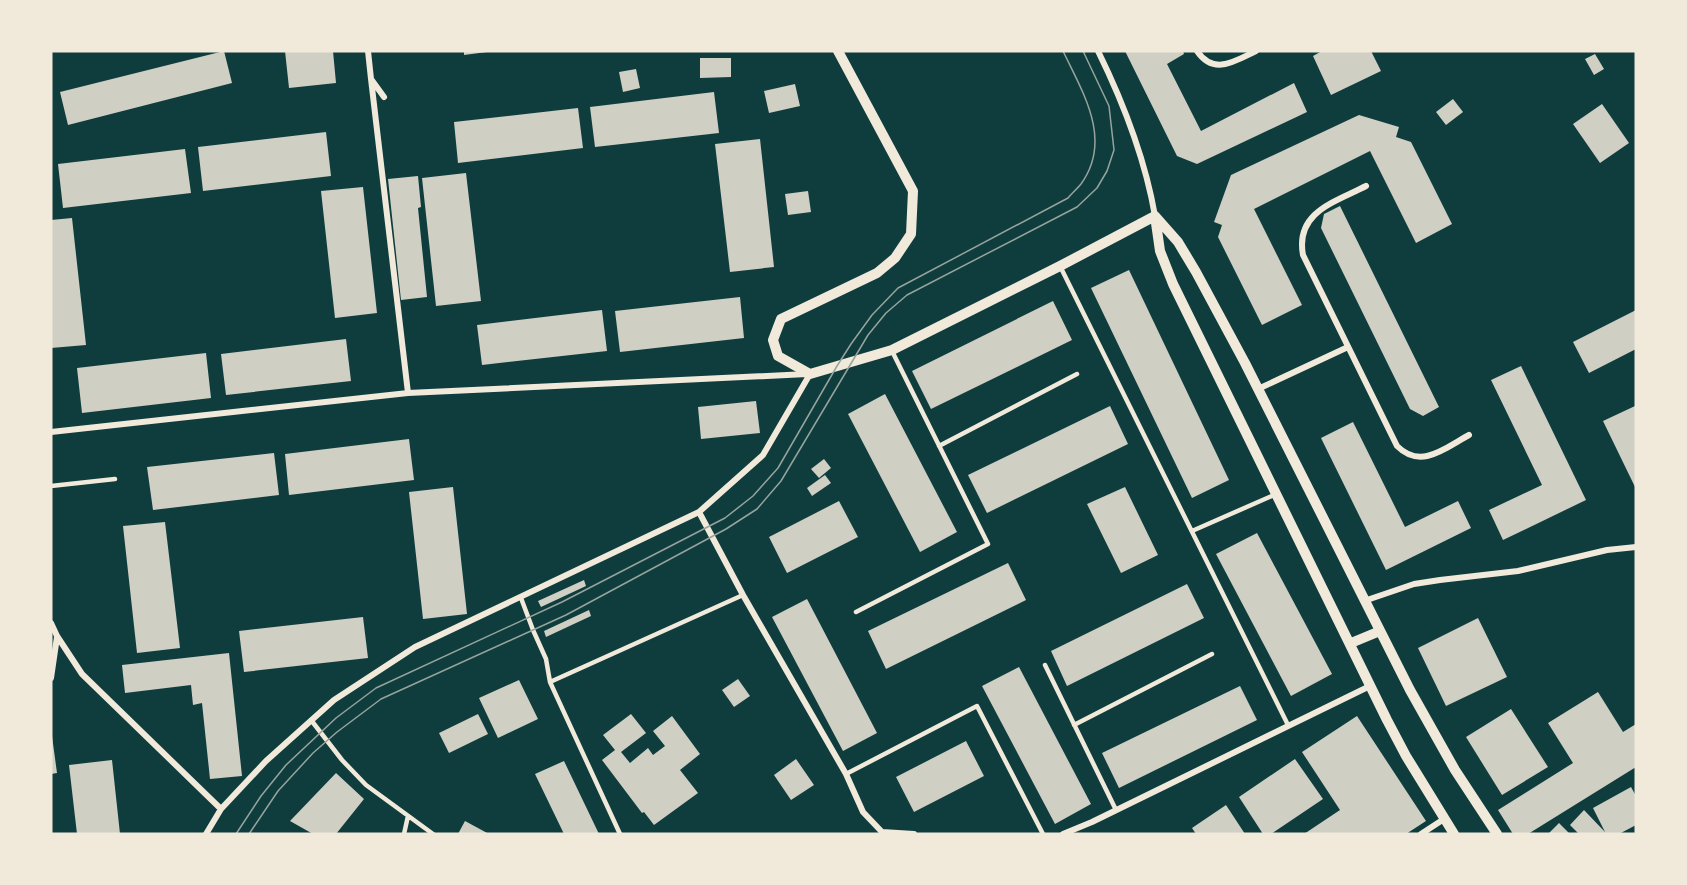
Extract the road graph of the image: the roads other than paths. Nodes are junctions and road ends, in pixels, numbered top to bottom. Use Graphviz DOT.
graph roads {
  1 [pos="368,51"];
  2 [pos="838,51"];
  3 [pos="1098,51"];
  4 [pos="1197,51"];
  5 [pos="1256,51"];
  6 [pos="371,79"];
  7 [pos="384,97"];
  8 [pos="1366,186"];
  9 [pos="1155,216"];
  10 [pos="1060,266"];
  11 [pos="1348,348"];
  12 [pos="892,350"];
  13 [pos="810,374"];
  14 [pos="1077,374"];
  15 [pos="1258,389"];
  16 [pos="408,393"];
  17 [pos="51,432"];
  18 [pos="1469,435"];
  19 [pos="939,446"];
  20 [pos="115,479"];
  21 [pos="51,486"];
  22 [pos="1277,494"];
  23 [pos="699,512"];
  24 [pos="1192,531"];
  25 [pos="1636,547"];
  26 [pos="743,595"];
  27 [pos="521,598"];
  28 [pos="1364,601"];
  29 [pos="856,612"];
  30 [pos="51,623"];
  31 [pos="1380,631"];
  32 [pos="57,636"];
  33 [pos="1351,644"];
  34 [pos="1212,654"];
  35 [pos="1045,665"];
  36 [pos="51,678"];
  37 [pos="550,682"];
  38 [pos="1370,686"];
  39 [pos="312,720"];
  40 [pos="1074,725"];
  41 [pos="1288,725"];
  42 [pos="846,774"];
  43 [pos="221,809"];
  44 [pos="1116,810"];
  45 [pos="408,816"];
  46 [pos="1444,819"];
  47 [pos="206,834"];
  48 [pos="404,834"];
  49 [pos="434,834"];
  50 [pos="620,834"];
  51 [pos="914,834"];
  52 [pos="1043,834"];
  53 [pos="1063,834"];
  54 [pos="1421,834"];
  55 [pos="1454,834"];
  56 [pos="1497,834"];
  1 -- 6 [label="street"];
  2 -- 13 [label="street"];
  3 -- 9 [label="street"];
  4 -- 5 [label="street"];
  6 -- 7 [label="street"];
  6 -- 16 [label="street"];
  8 -- 11 [label="street"];
  9 -- 10 [label="street"];
  9 -- 15 [label="street"];
  9 -- 22 [label="street"];
  10 -- 12 [label="street"];
  10 -- 24 [label="lane"];
  11 -- 15 [label="street"];
  11 -- 18 [label="street"];
  12 -- 13 [label="street"];
  12 -- 19 [label="lane"];
  13 -- 16 [label="street"];
  13 -- 23 [label="street"];
  14 -- 19 [label="lane"];
  15 -- 28 [label="street"];
  16 -- 17 [label="street"];
  19 -- 29 [label="lane"];
  20 -- 21 [label="lane"];
  22 -- 24 [label="lane"];
  22 -- 33 [label="street"];
  23 -- 26 [label="street"];
  23 -- 27 [label="street"];
  24 -- 41 [label="lane"];
  25 -- 28 [label="street"];
  26 -- 37 [label="lane"];
  26 -- 42 [label="street"];
  27 -- 37 [label="lane"];
  27 -- 39 [label="street"];
  28 -- 31 [label="street"];
  30 -- 32 [label="street"];
  31 -- 33 [label="street"];
  31 -- 56 [label="street"];
  32 -- 36 [label="street"];
  32 -- 43 [label="street"];
  33 -- 38 [label="street"];
  34 -- 40 [label="lane"];
  35 -- 40 [label="lane"];
  37 -- 50 [label="lane"];
  38 -- 41 [label="street"];
  38 -- 46 [label="street"];
  39 -- 43 [label="street"];
  39 -- 45 [label="lane"];
  40 -- 44 [label="lane"];
  41 -- 44 [label="street"];
  42 -- 51 [label="street"];
  42 -- 52 [label="lane"];
  43 -- 47 [label="street"];
  44 -- 53 [label="street"];
  45 -- 48 [label="lane"];
  45 -- 49 [label="lane"];
  46 -- 54 [label="street"];
  46 -- 55 [label="street"];
}
